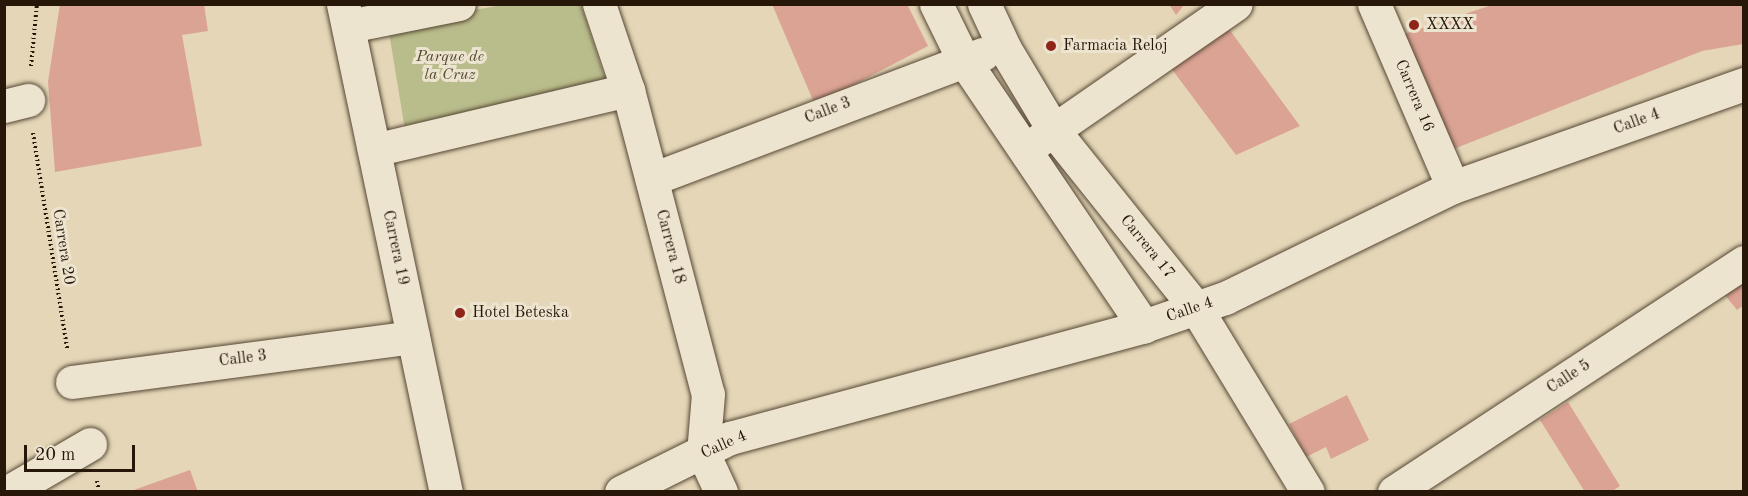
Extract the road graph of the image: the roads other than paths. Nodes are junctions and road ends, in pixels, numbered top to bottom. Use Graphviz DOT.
graph roads {
  1 [pos="459,4"];
  2 [pos="599,4"];
  3 [pos="936,4"];
  4 [pos="984,4"];
  5 [pos="1236,4"];
  6 [pos="1374,4"];
  7 [pos="346,15"];
  8 [pos="1005,49"];
  9 [pos="963,59"];
  10 [pos="628,90"];
  11 [pos="1742,91"];
  12 [pos="1054,131"];
  13 [pos="1024,149"];
  14 [pos="374,150"];
  15 [pos="652,179"];
  16 [pos="1453,187"];
  17 [pos="1743,262"];
  18 [pos="1196,308"];
  19 [pos="1144,326"];
  20 [pos="413,337"];
  21 [pos="72,382"];
  22 [pos="90,444"];
  23 [pos="703,453"];
  24 [pos="8,492"];
  25 [pos="446,492"];
  26 [pos="621,492"];
  27 [pos="721,492"];
  28 [pos="1308,492"];
  29 [pos="1394,492"];
  1 -- 7 [label="street"];
  2 -- 10 [label="street, Carrera 18"];
  3 -- 9 [label="street"];
  4 -- 8 [label="street, Carrera 17"];
  5 -- 12 [label="street"];
  6 -- 16 [label="street, Carrera 16"];
  7 -- 14 [label="street, Carrera 19"];
  8 -- 9 [label="street, Calle 3"];
  8 -- 12 [label="street, Carrera 17"];
  9 -- 13 [label="street"];
  9 -- 15 [label="street, Calle 3"];
  10 -- 14 [label="street"];
  10 -- 15 [label="street, Carrera 18"];
  11 -- 16 [label="street, Calle 4"];
  12 -- 13 [label="street"];
  12 -- 18 [label="street, Carrera 17"];
  13 -- 19 [label="street"];
  14 -- 20 [label="street, Carrera 19"];
  15 -- 23 [label="street, Carrera 18"];
  16 -- 18 [label="street, Calle 4"];
  17 -- 29 [label="street, Calle 5"];
  18 -- 19 [label="street, Calle 4"];
  18 -- 28 [label="street, Carrera 17"];
  19 -- 23 [label="street, Calle 4"];
  20 -- 21 [label="street, Calle 3"];
  20 -- 25 [label="street, Carrera 19"];
  22 -- 24 [label="street"];
  23 -- 26 [label="street, Calle 4"];
  23 -- 27 [label="street, Carrera 18"];
}
